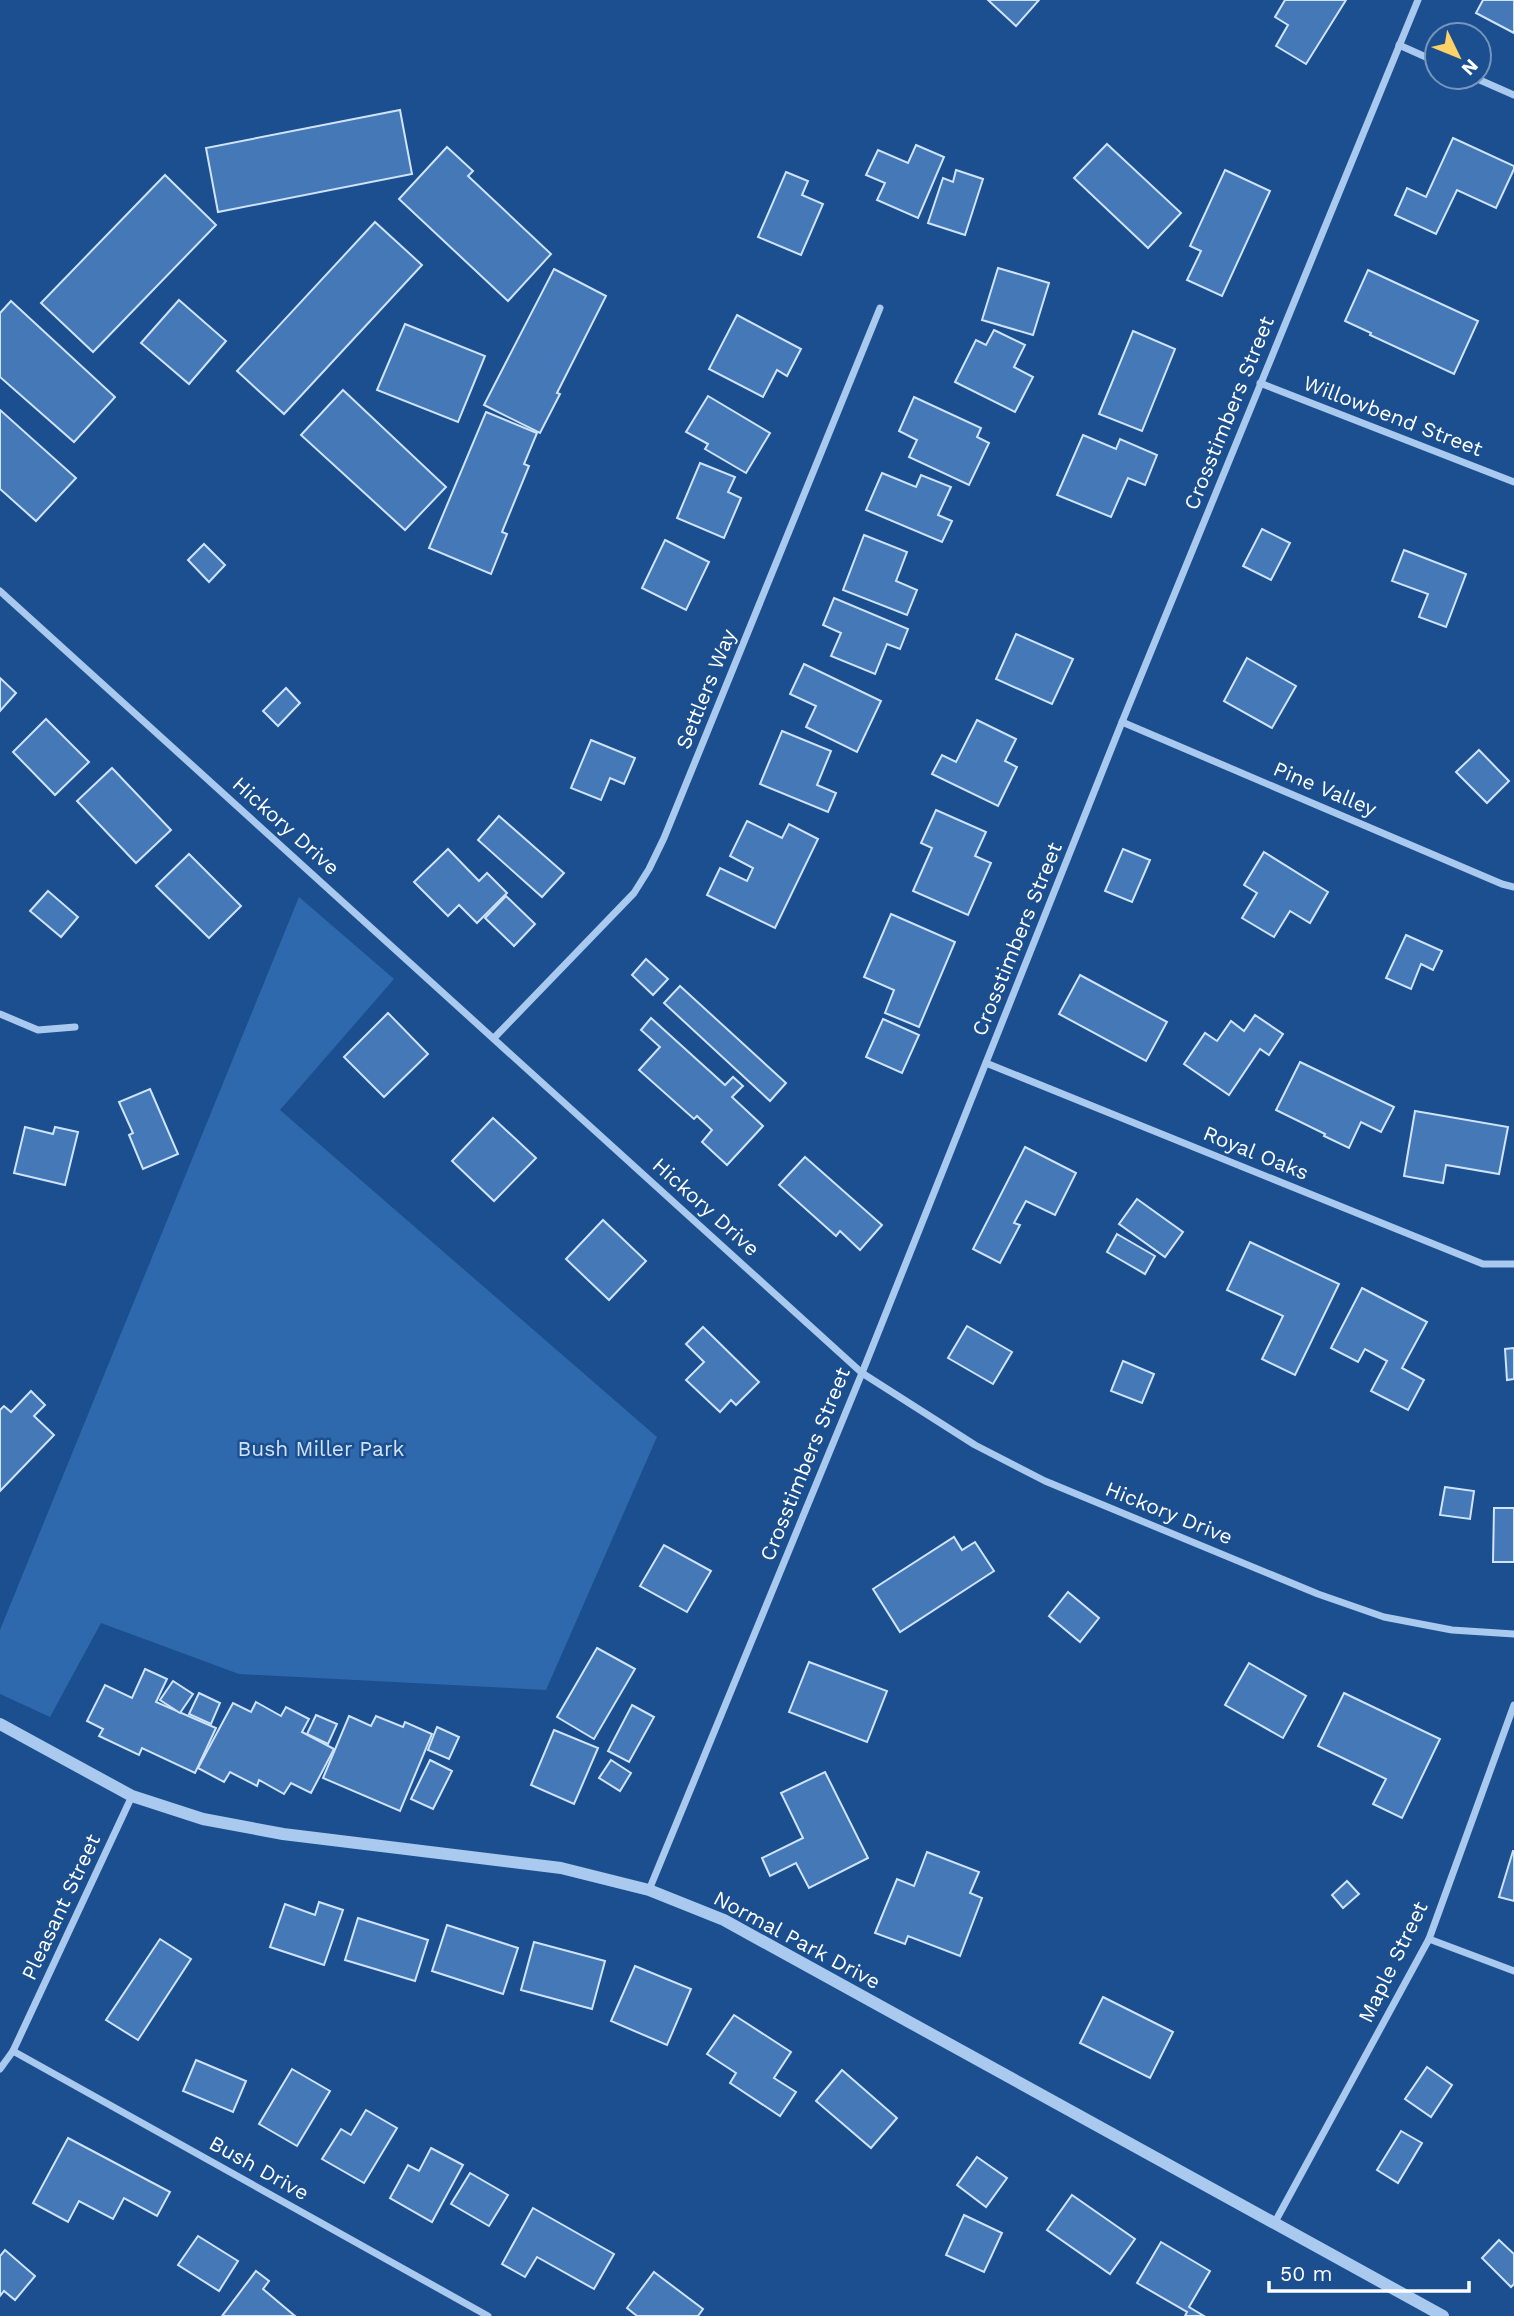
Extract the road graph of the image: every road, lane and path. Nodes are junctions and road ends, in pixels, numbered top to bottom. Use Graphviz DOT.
graph roads {
  1 [pos="1418,0"];
  2 [pos="1398,45"];
  3 [pos="1423,56"];
  4 [pos="1493,85"];
  5 [pos="1514,94"];
  6 [pos="880,308"];
  7 [pos="1260,383"];
  8 [pos="1514,482"];
  9 [pos="0,591"];
  10 [pos="1122,722"];
  11 [pos="1514,887"];
  12 [pos="0,1014"];
  13 [pos="75,1027"];
  14 [pos="494,1038"];
  15 [pos="986,1063"];
  16 [pos="1514,1264"];
  17 [pos="862,1373"];
  18 [pos="1514,1634"];
  19 [pos="1514,1705"];
  20 [pos="0,1724"];
  21 [pos="132,1796"];
  22 [pos="649,1890"];
  23 [pos="1429,1940"];
  24 [pos="1514,1971"];
  25 [pos="13,2051"];
  26 [pos="0,2069"];
  27 [pos="1275,2222"];
  28 [pos="488,2316"];
  29 [pos="1443,2316"];
  1 -- 2 [label="street, Crosstimbers Street"];
  2 -- 3 [label="street"];
  2 -- 7 [label="street, Crosstimbers Street"];
  4 -- 5 [label="street"];
  6 -- 14 [label="street, Settlers Way"];
  7 -- 8 [label="street, Willowbend Street"];
  7 -- 10 [label="street, Crosstimbers Street"];
  9 -- 14 [label="street, Hickory Drive"];
  10 -- 11 [label="street, Pine Valley"];
  10 -- 15 [label="street, Crosstimbers Street"];
  12 -- 13 [label="street"];
  14 -- 17 [label="street, Hickory Drive"];
  15 -- 16 [label="street, Royal Oaks"];
  15 -- 17 [label="street, Crosstimbers Street"];
  17 -- 18 [label="street, Hickory Drive"];
  17 -- 22 [label="street, Crosstimbers Street"];
  19 -- 23 [label="street, Maple Street"];
  20 -- 21 [label="street, Normal Park Drive"];
  21 -- 22 [label="street, Normal Park Drive"];
  21 -- 25 [label="street, Pleasant Street"];
  22 -- 27 [label="street, Normal Park Drive"];
  23 -- 24 [label="street"];
  23 -- 27 [label="street, Maple Street"];
  25 -- 26 [label="street, Pleasant Street"];
  25 -- 28 [label="street, Bush Drive"];
  27 -- 29 [label="street, Normal Park Drive"];
}
